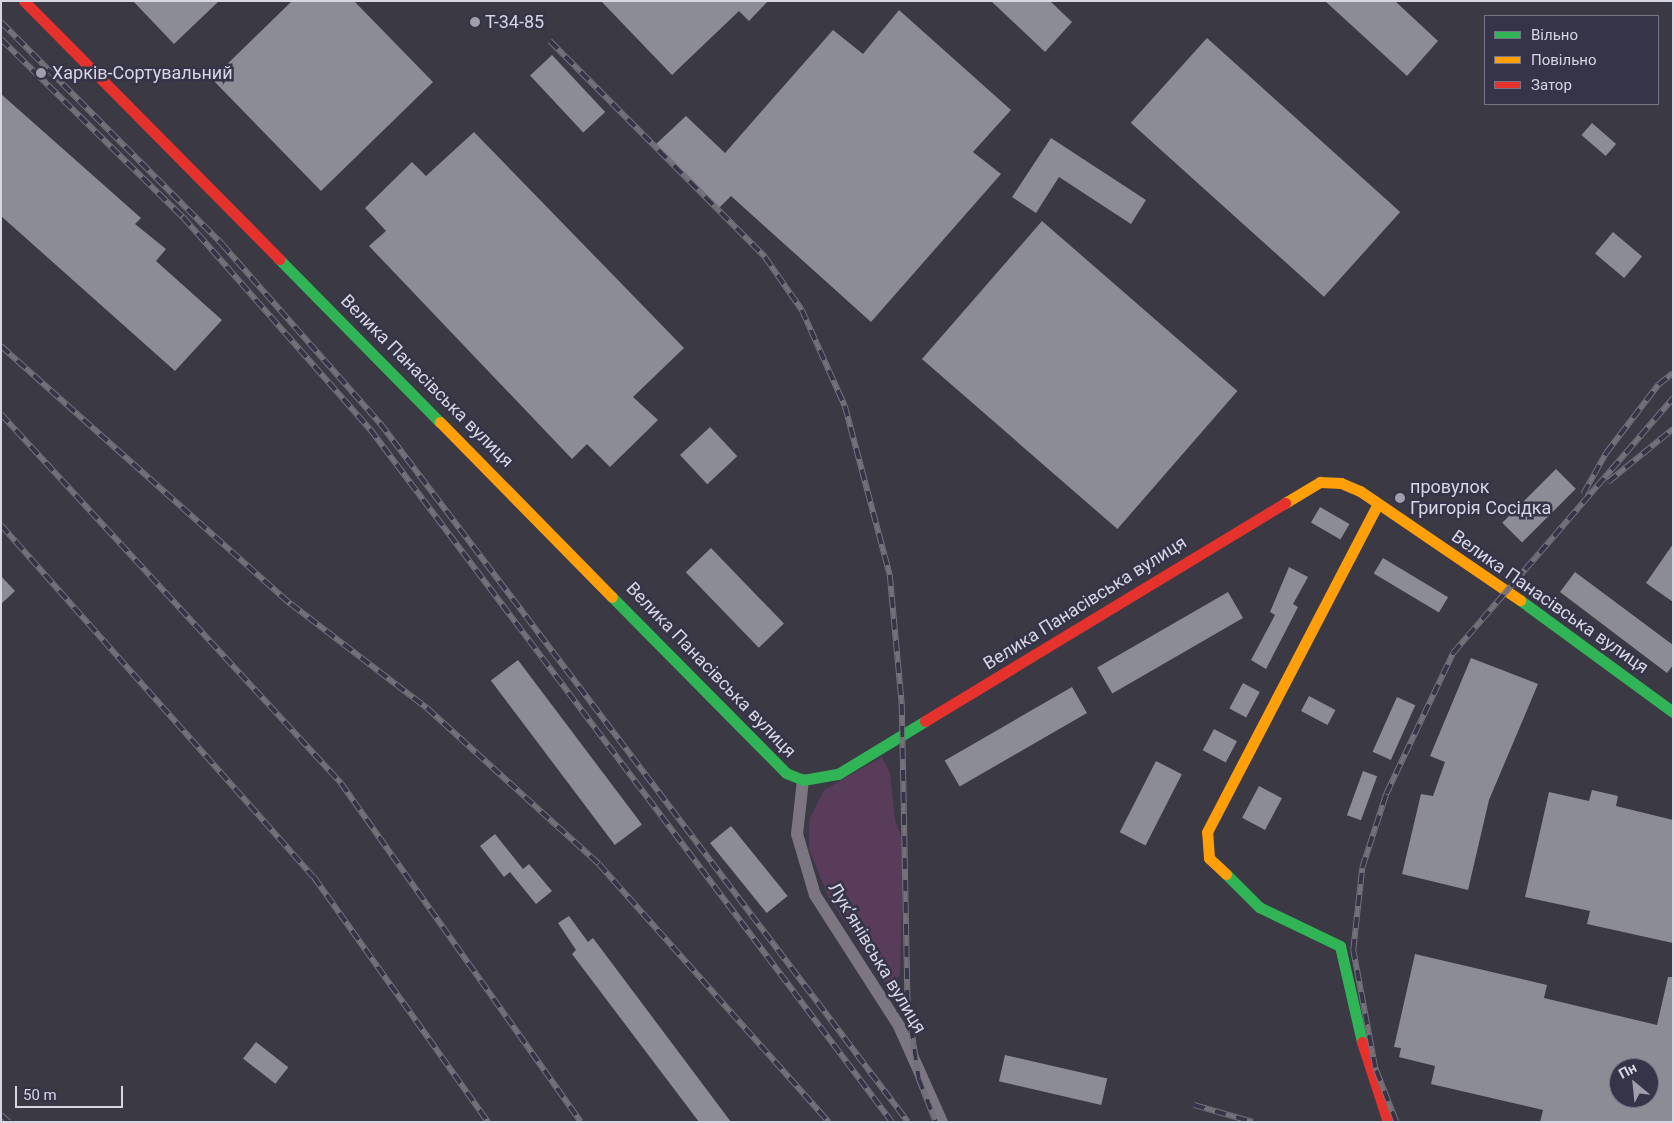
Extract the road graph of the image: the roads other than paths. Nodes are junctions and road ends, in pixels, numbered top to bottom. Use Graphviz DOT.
graph roads {
  1 [pos="24,1"];
  2 [pos="1378,504"];
  3 [pos="1673,712"];
  4 [pos="803,780"];
  5 [pos="942,1122"];
  6 [pos="1388,1122"];
  1 -- 4 [label="street, Велика Панасівська вулиця"];
  2 -- 3 [label="street, Велика Панасівська вулиця"];
  2 -- 4 [label="street, Велика Панасівська вулиця"];
  2 -- 6 [label="street"];
  4 -- 5 [label="street, Лук’янівська вулиця"];
}
